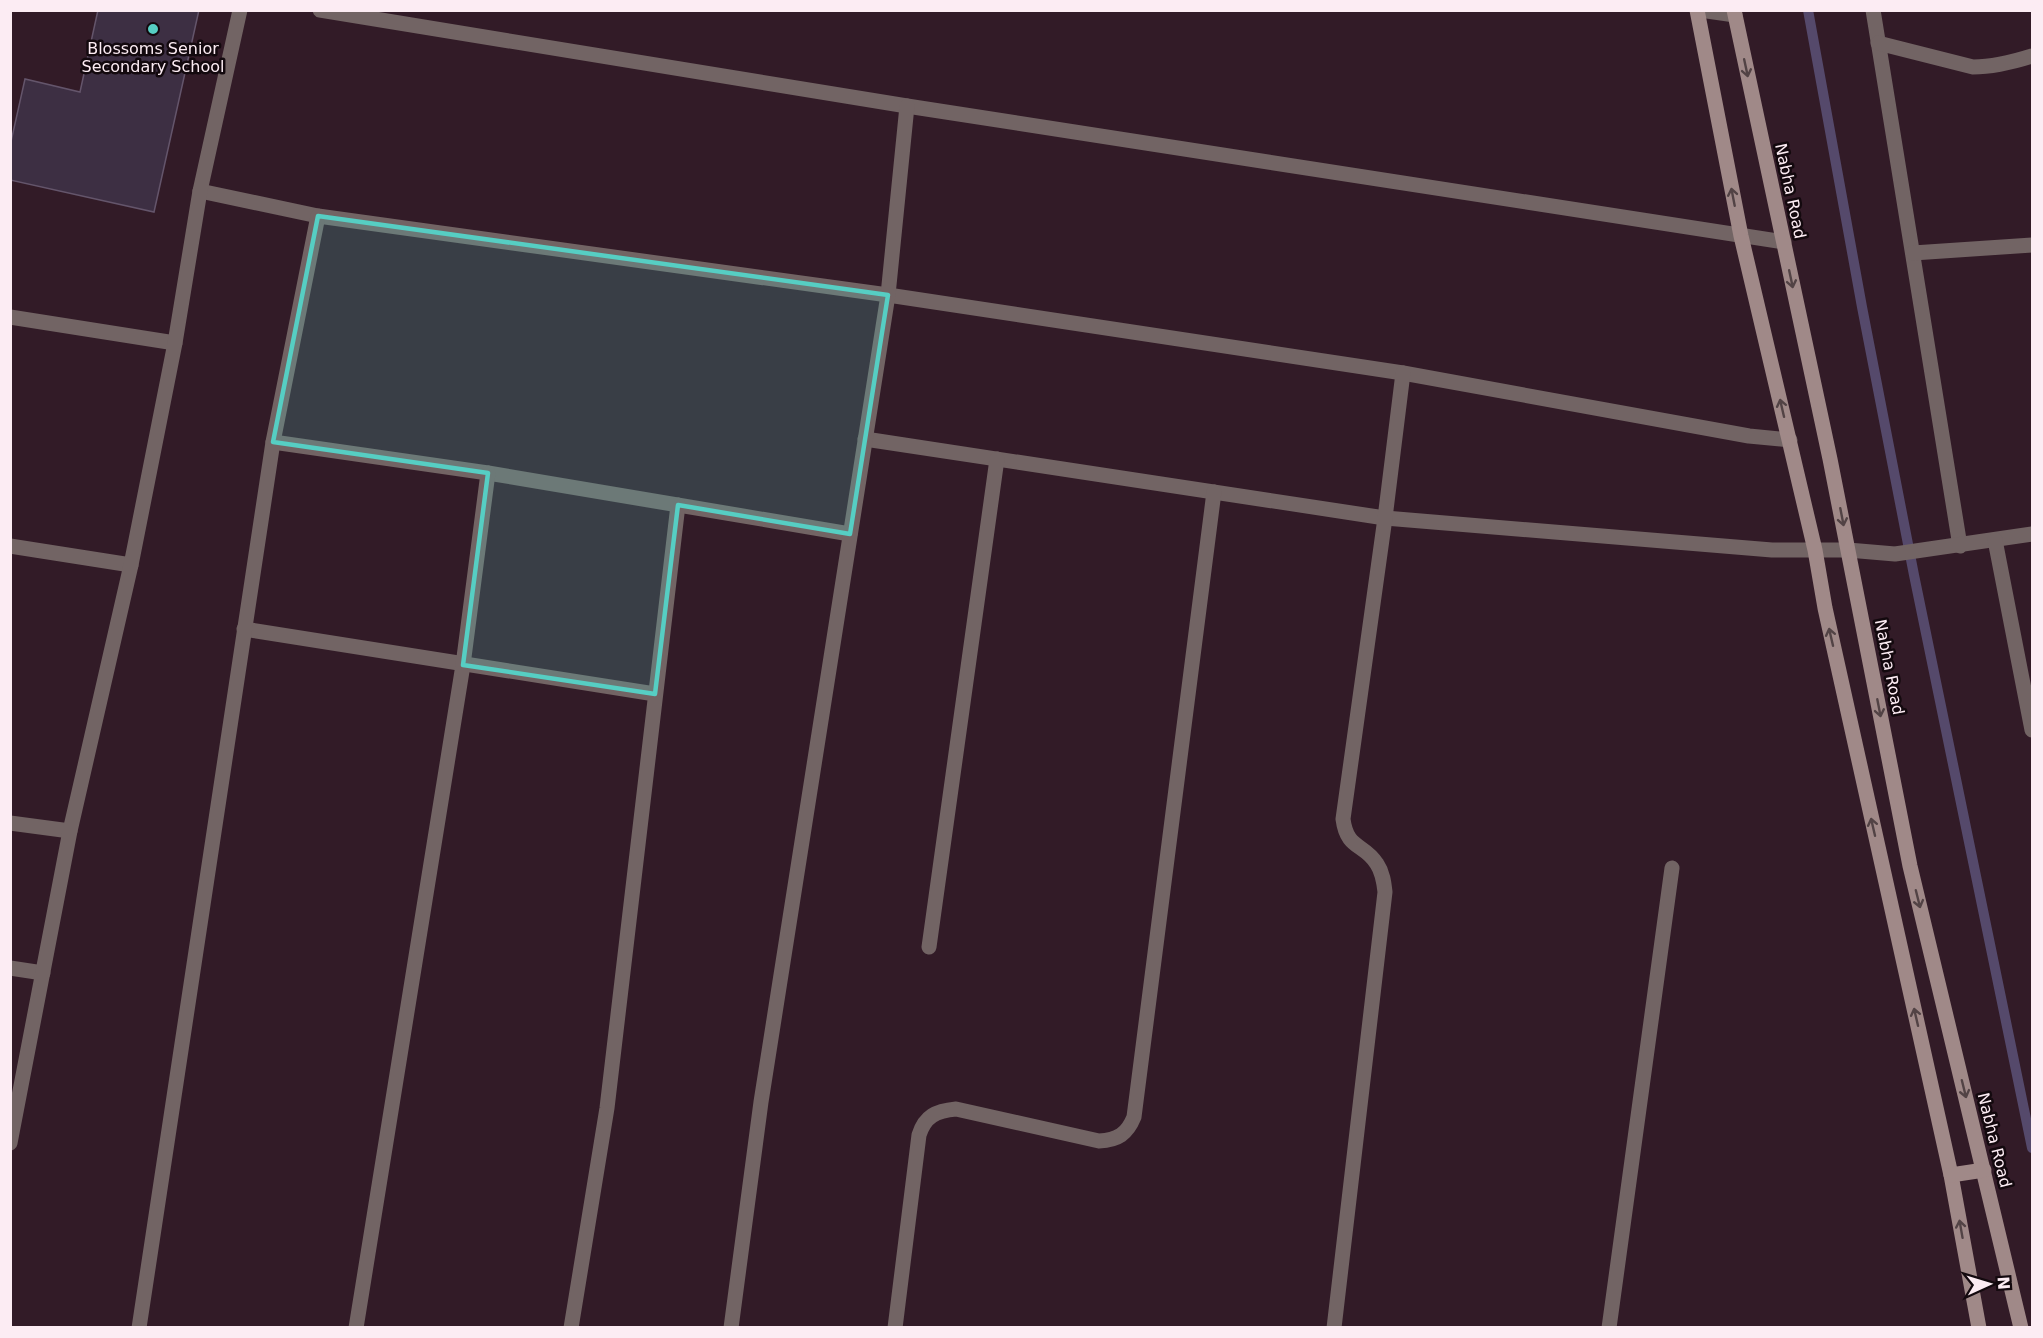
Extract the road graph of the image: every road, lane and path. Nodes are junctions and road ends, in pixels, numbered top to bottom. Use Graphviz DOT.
graph roads {
  1 [pos="240,10"];
  2 [pos="320,10"];
  3 [pos="1699,10"];
  4 [pos="1873,10"];
  5 [pos="1734,13"];
  6 [pos="1878,43"];
  7 [pos="2032,56"];
  8 [pos="908,106"];
  9 [pos="200,191"];
  10 [pos="318,216"];
  11 [pos="1741,236"];
  12 [pos="1784,242"];
  13 [pos="2032,245"];
  14 [pos="1912,253"];
  15 [pos="888,295"];
  16 [pos="10,317"];
  17 [pos="175,343"];
  18 [pos="1403,373"];
  19 [pos="865,439"];
  20 [pos="1790,440"];
  21 [pos="273,442"];
  22 [pos="997,459"];
  23 [pos="489,473"];
  24 [pos="1214,492"];
  25 [pos="678,505"];
  26 [pos="1385,518"];
  27 [pos="850,534"];
  28 [pos="2032,534"];
  29 [pos="1995,540"];
  30 [pos="10,546"];
  31 [pos="1960,546"];
  32 [pos="1815,550"];
  33 [pos="1848,550"];
  34 [pos="131,565"];
  35 [pos="244,629"];
  36 [pos="463,665"];
  37 [pos="655,694"];
  38 [pos="2032,730"];
  39 [pos="10,823"];
  40 [pos="70,831"];
  41 [pos="1672,868"];
  42 [pos="928,947"];
  43 [pos="10,968"];
  44 [pos="43,973"];
  45 [pos="10,1143"];
  46 [pos="1984,1170"];
  47 [pos="1951,1175"];
  48 [pos="139,1328"];
  49 [pos="356,1328"];
  50 [pos="571,1328"];
  51 [pos="731,1328"];
  52 [pos="895,1328"];
  53 [pos="1334,1328"];
  54 [pos="1609,1328"];
  55 [pos="1979,1328"];
  56 [pos="2021,1328"];
  1 -- 9 [label="street"];
  2 -- 8 [label="street"];
  3 -- 5 [label="street"];
  11 -- 3 [label="main road, one-way"];
  4 -- 6 [label="street"];
  5 -- 12 [label="main road, Nabha Road, one-way"];
  6 -- 7 [label="street"];
  6 -- 14 [label="street"];
  8 -- 11 [label="street"];
  8 -- 15 [label="street"];
  9 -- 10 [label="street"];
  9 -- 17 [label="street"];
  10 -- 15 [label="street"];
  10 -- 21 [label="street"];
  11 -- 12 [label="street"];
  20 -- 11 [label="main road, one-way"];
  12 -- 33 [label="main road, Nabha Road, one-way"];
  13 -- 14 [label="street"];
  14 -- 31 [label="street"];
  15 -- 18 [label="street"];
  15 -- 19 [label="street"];
  16 -- 17 [label="street"];
  17 -- 34 [label="street"];
  18 -- 20 [label="street"];
  18 -- 26 [label="street"];
  19 -- 22 [label="street"];
  19 -- 27 [label="street"];
  20 -- 32 [label="main road"];
  21 -- 23 [label="street"];
  21 -- 35 [label="street"];
  22 -- 24 [label="street"];
  22 -- 42 [label="street"];
  23 -- 25 [label="street"];
  23 -- 36 [label="street"];
  24 -- 26 [label="street"];
  24 -- 52 [label="street"];
  25 -- 27 [label="street"];
  25 -- 37 [label="street"];
  26 -- 32 [label="street"];
  26 -- 53 [label="street"];
  27 -- 51 [label="street"];
  28 -- 29 [label="street"];
  29 -- 31 [label="street"];
  29 -- 38 [label="street"];
  30 -- 34 [label="street"];
  31 -- 33 [label="street"];
  32 -- 33 [label="street"];
  47 -- 32 [label="main road, one-way"];
  33 -- 46 [label="main road, Nabha Road, one-way"];
  34 -- 40 [label="street"];
  35 -- 36 [label="street"];
  35 -- 48 [label="street"];
  36 -- 37 [label="street"];
  36 -- 49 [label="street"];
  37 -- 50 [label="street"];
  39 -- 40 [label="street"];
  40 -- 44 [label="street"];
  41 -- 54 [label="street"];
  43 -- 44 [label="street"];
  44 -- 45 [label="street"];
  46 -- 47 [label="main road"];
  46 -- 56 [label="main road, Nabha Road"];
  55 -- 47 [label="main road, one-way"];
}
